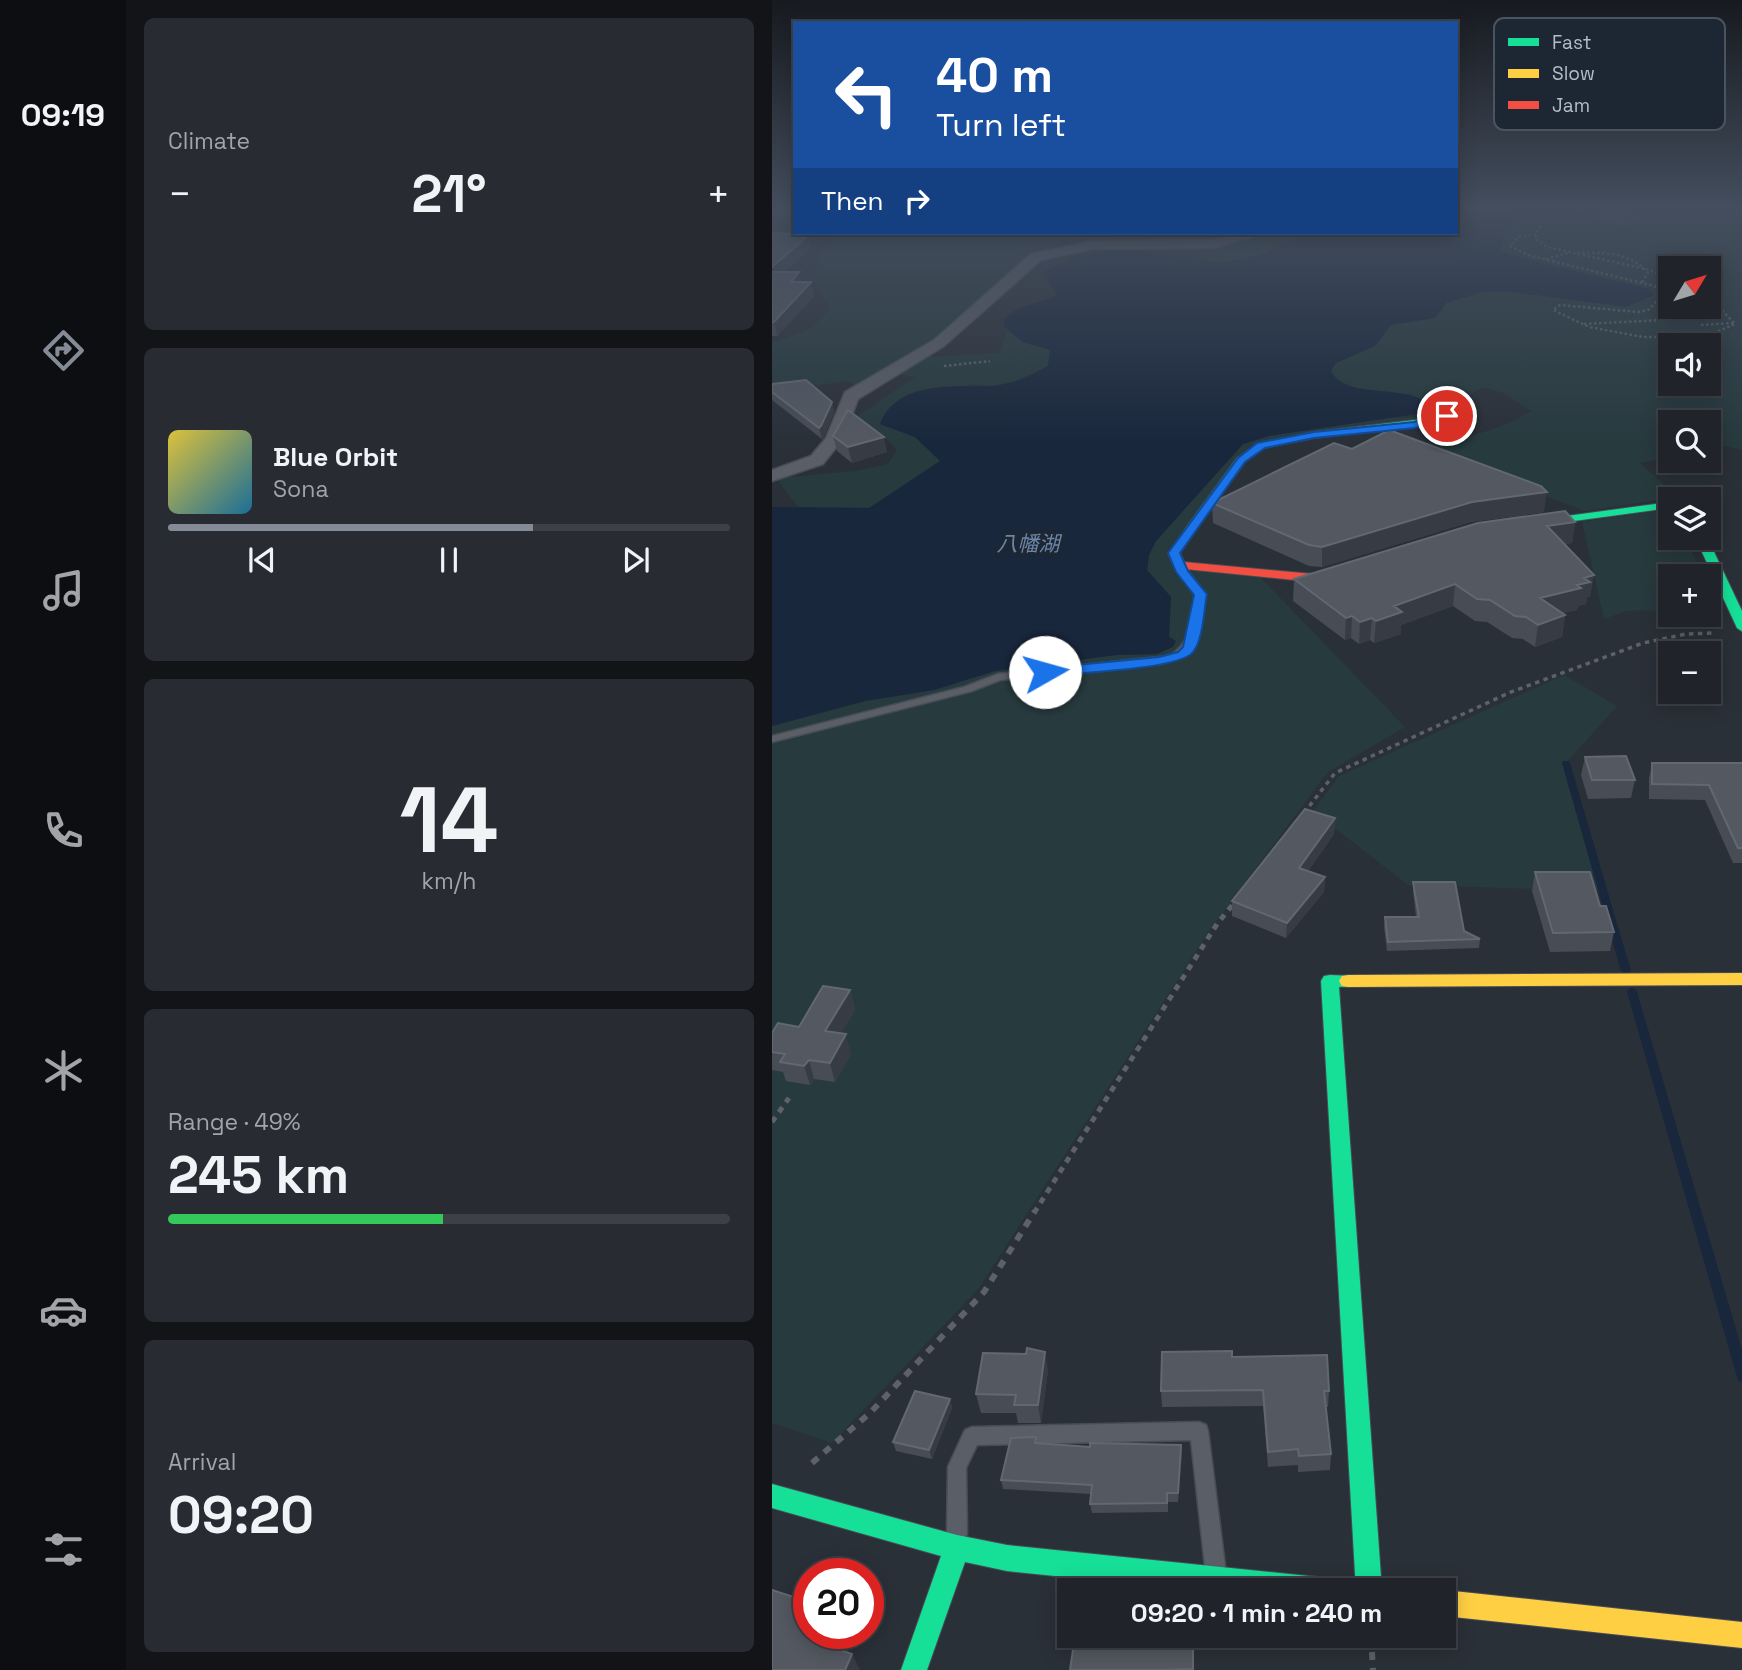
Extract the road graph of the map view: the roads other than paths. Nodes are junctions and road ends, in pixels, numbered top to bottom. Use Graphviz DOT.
graph roads {
  1 [pos="1002,287"];
  2 [pos="1467,401"];
  3 [pos="772,476"];
  4 [pos="1658,507"];
  5 [pos="1511,526"];
  6 [pos="1707,550"];
  7 [pos="1179,565"];
  8 [pos="1368,565"];
  9 [pos="1742,627"];
  10 [pos="772,739"];
  11 [pos="1742,979"];
  12 [pos="772,1497"];
  13 [pos="957,1548"];
  14 [pos="1206,1578"];
  15 [pos="1216,1578"];
  16 [pos="1368,1578"];
  17 [pos="1456,1604"];
  18 [pos="1742,1635"];
  19 [pos="914,1670"];
  1 -- 3 [label="street"];
  2 -- 7 [label="street"];
  4 -- 5 [label="street"];
  6 -- 9 [label="street"];
  7 -- 8 [label="street"];
  7 -- 10 [label="lane"];
  11 -- 16 [label="street"];
  12 -- 13 [label="street"];
  13 -- 14 [label="street"];
  13 -- 15 [label="lane"];
  13 -- 19 [label="street"];
  17 -- 18 [label="street"];
}
